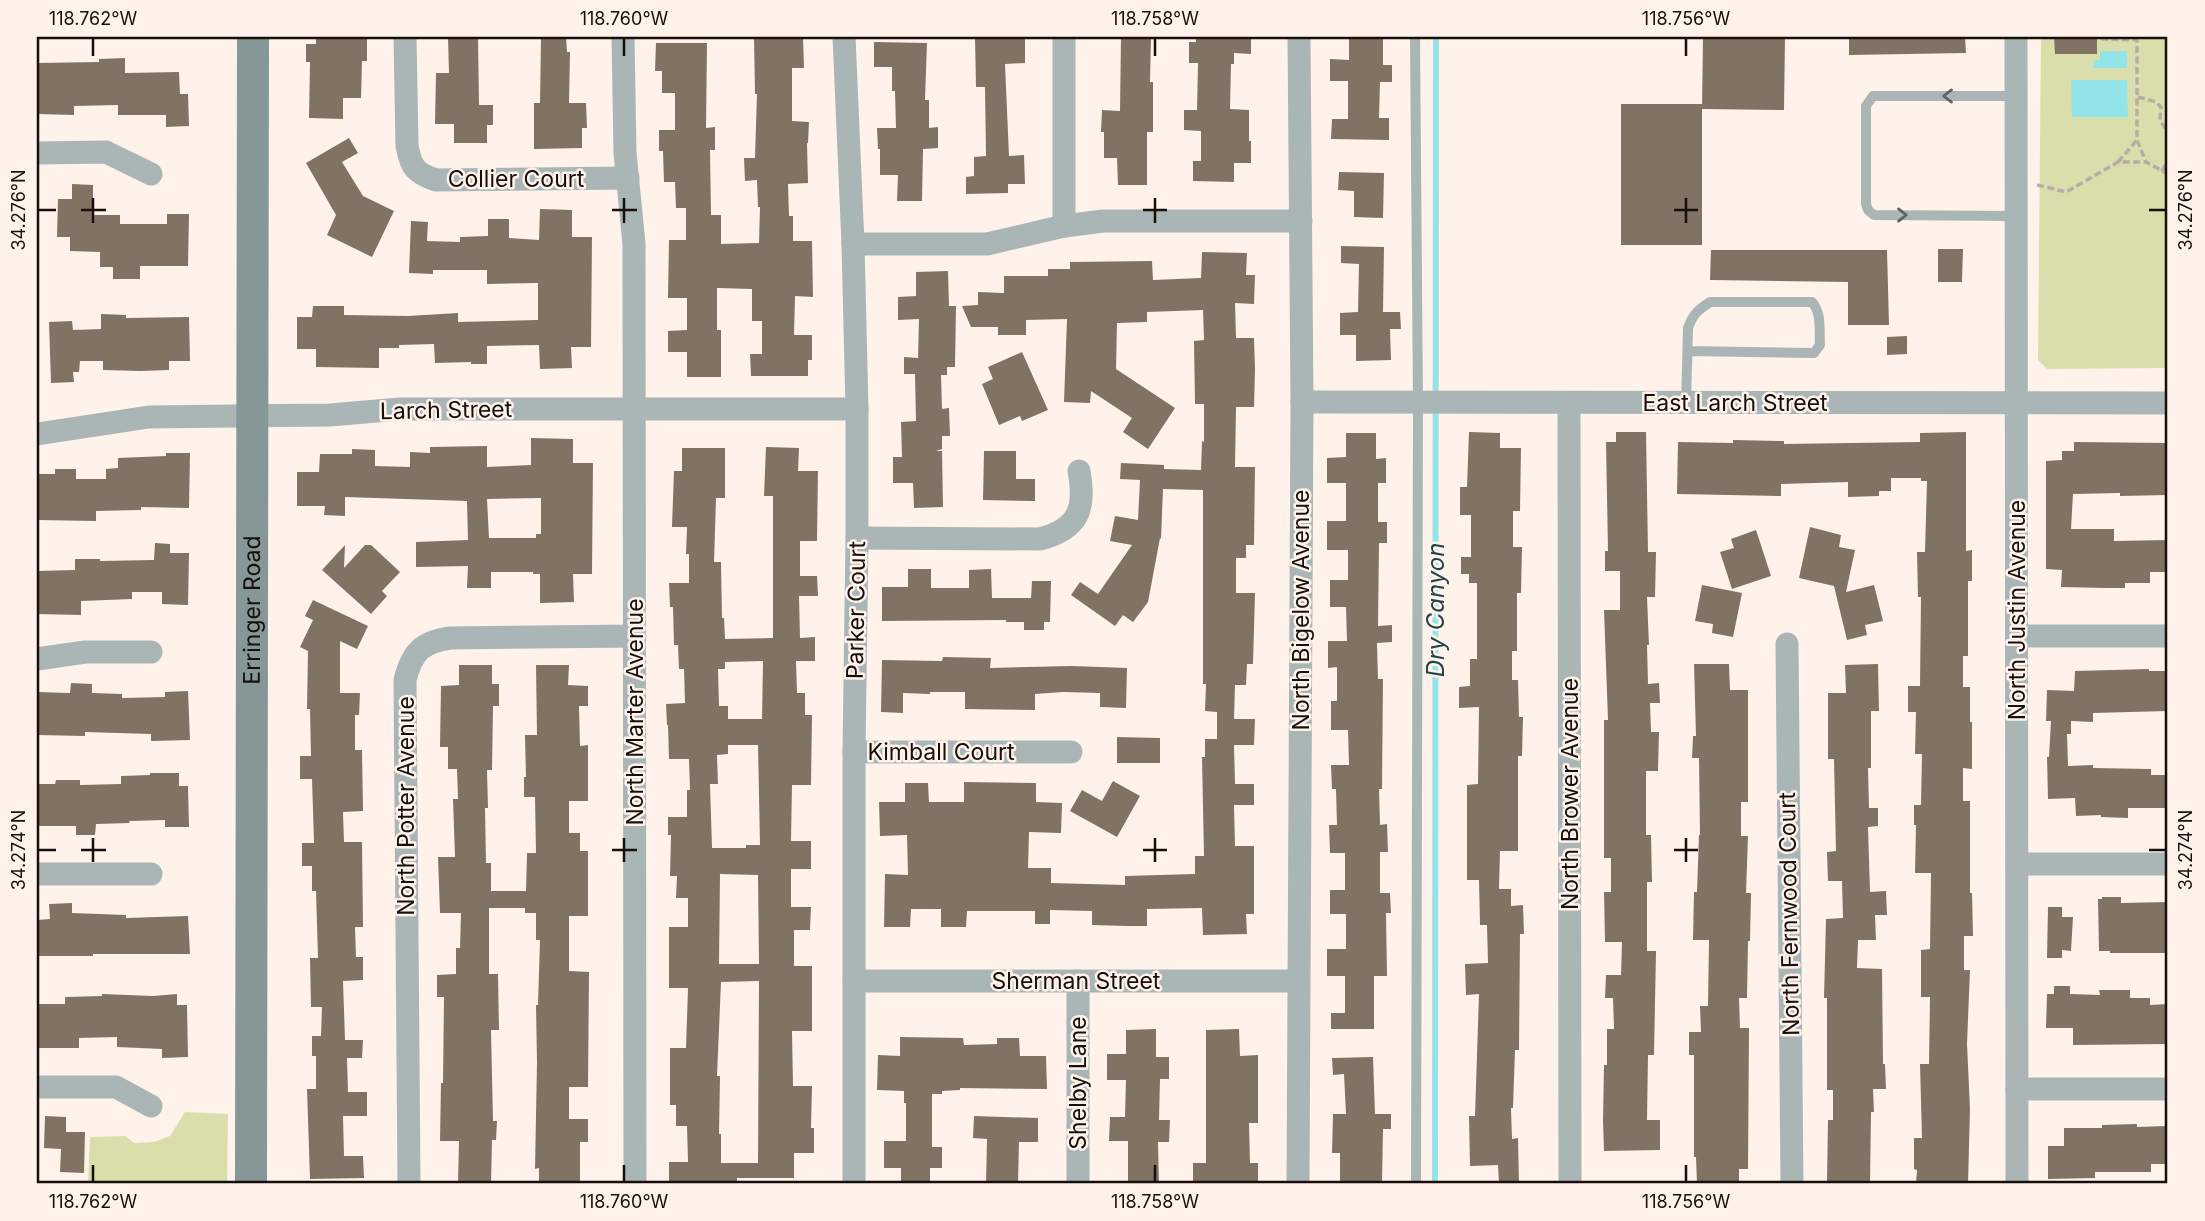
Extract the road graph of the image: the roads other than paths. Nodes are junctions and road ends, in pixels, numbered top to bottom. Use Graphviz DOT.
graph roads {
  1 [pos="253,37"];
  2 [pos="405,37"];
  3 [pos="623,37"];
  4 [pos="844,37"];
  5 [pos="1064,37"];
  6 [pos="1298,37"];
  7 [pos="1415,37"];
  8 [pos="2016,37"];
  9 [pos="2016,96"];
  10 [pos="37,153"];
  11 [pos="151,174"];
  12 [pos="628,178"];
  13 [pos="2017,216"];
  14 [pos="1301,221"];
  15 [pos="1064,226"];
  16 [pos="853,244"];
  17 [pos="1688,351"];
  18 [pos="1302,402"];
  19 [pos="1420,403"];
  20 [pos="1569,403"];
  21 [pos="1686,403"];
  22 [pos="2017,403"];
  23 [pos="2168,403"];
  24 [pos="635,409"];
  25 [pos="856,409"];
  26 [pos="253,415"];
  27 [pos="37,435"];
  28 [pos="1079,471"];
  29 [pos="857,538"];
  30 [pos="2168,635"];
  31 [pos="635,636"];
  32 [pos="2017,636"];
  33 [pos="1787,644"];
  34 [pos="150,652"];
  35 [pos="37,659"];
  36 [pos="854,752"];
  37 [pos="1071,752"];
  38 [pos="2017,864"];
  39 [pos="2168,864"];
  40 [pos="37,874"];
  41 [pos="150,874"];
  42 [pos="854,982"];
  43 [pos="1078,982"];
  44 [pos="1298,982"];
  45 [pos="37,1087"];
  46 [pos="2017,1089"];
  47 [pos="2168,1089"];
  48 [pos="150,1107"];
  49 [pos="251,1184"];
  50 [pos="409,1184"];
  51 [pos="635,1184"];
  52 [pos="854,1184"];
  53 [pos="1078,1184"];
  54 [pos="1298,1184"];
  55 [pos="1416,1184"];
  56 [pos="1570,1184"];
  57 [pos="1792,1184"];
  58 [pos="2017,1184"];
  1 -- 26 [label="main road, Erringer Road"];
  2 -- 12 [label="street, Collier Court"];
  3 -- 12 [label="street, North Marter Avenue"];
  4 -- 16 [label="street, Parker Court"];
  5 -- 15 [label="street"];
  6 -- 14 [label="street, North Bigelow Avenue"];
  7 -- 19 [label="lane"];
  8 -- 9 [label="street, North Justin Avenue"];
  9 -- 13 [label="street, North Justin Avenue"];
  9 -- 13 [label="lane, one-way"];
  10 -- 11 [label="street"];
  12 -- 24 [label="street, North Marter Avenue"];
  13 -- 22 [label="street, North Justin Avenue"];
  14 -- 15 [label="street"];
  14 -- 18 [label="street, North Bigelow Avenue"];
  15 -- 16 [label="street"];
  16 -- 25 [label="street, Parker Court"];
  17 -- 17 [label="lane"];
  17 -- 21 [label="lane"];
  18 -- 19 [label="street, East Larch Street"];
  18 -- 44 [label="street, North Bigelow Avenue"];
  19 -- 20 [label="street, East Larch Street"];
  19 -- 55 [label="lane"];
  20 -- 21 [label="street, East Larch Street"];
  20 -- 56 [label="street, North Brower Avenue"];
  21 -- 22 [label="street, East Larch Street"];
  22 -- 23 [label="street, East Larch Street"];
  22 -- 32 [label="street, North Justin Avenue"];
  24 -- 25 [label="street, Larch Street"];
  24 -- 26 [label="street, Larch Street"];
  24 -- 31 [label="street, North Marter Avenue"];
  25 -- 29 [label="street, Parker Court"];
  26 -- 27 [label="street, Larch Street"];
  26 -- 49 [label="main road, Erringer Road"];
  28 -- 29 [label="street"];
  29 -- 36 [label="street, Parker Court"];
  30 -- 32 [label="street"];
  31 -- 50 [label="street, North Potter Avenue"];
  31 -- 51 [label="street, North Marter Avenue"];
  32 -- 38 [label="street, North Justin Avenue"];
  33 -- 57 [label="street, North Fernwood Court"];
  34 -- 35 [label="street"];
  36 -- 37 [label="street, Kimball Court"];
  36 -- 42 [label="street, Parker Court"];
  38 -- 39 [label="street"];
  38 -- 46 [label="street, North Justin Avenue"];
  40 -- 41 [label="street"];
  42 -- 43 [label="street, Sherman Street"];
  42 -- 52 [label="street, Parker Court"];
  43 -- 44 [label="street, Sherman Street"];
  43 -- 53 [label="street, Shelby Lane"];
  44 -- 54 [label="street, North Bigelow Avenue"];
  45 -- 48 [label="street"];
  46 -- 47 [label="street"];
  46 -- 58 [label="street, North Justin Avenue"];
}
